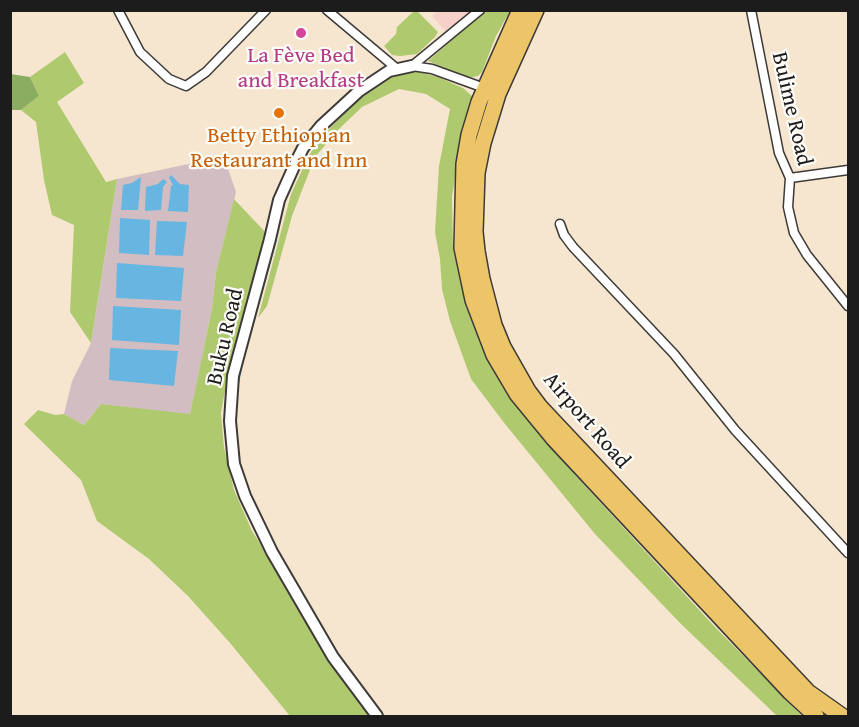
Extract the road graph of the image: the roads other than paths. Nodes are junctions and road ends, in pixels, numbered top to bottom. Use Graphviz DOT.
graph roads {
  1 [pos="118,10"];
  2 [pos="266,10"];
  3 [pos="327,10"];
  4 [pos="480,10"];
  5 [pos="520,10"];
  6 [pos="536,10"];
  7 [pos="751,10"];
  8 [pos="412,66"];
  9 [pos="396,68"];
  10 [pos="491,91"];
  11 [pos="849,170"];
  12 [pos="790,178"];
  13 [pos="560,224"];
  14 [pos="849,306"];
  15 [pos="849,553"];
  16 [pos="377,717"];
  17 [pos="816,717"];
  18 [pos="842,717"];
  1 -- 2 [label="street"];
  3 -- 9 [label="street"];
  4 -- 8 [label="street"];
  5 -- 10 [label="highway, Airport Road"];
  6 -- 10 [label="highway, Airport Road"];
  7 -- 12 [label="street, Bulime Road"];
  8 -- 9 [label="street, Buku Road"];
  8 -- 10 [label="street, Buku Road"];
  9 -- 16 [label="street, Buku Road"];
  10 -- 17 [label="highway, Airport Road"];
  10 -- 18 [label="highway, Airport Road"];
  11 -- 12 [label="street"];
  12 -- 14 [label="street, Bulime Road"];
  13 -- 15 [label="street"];
}
